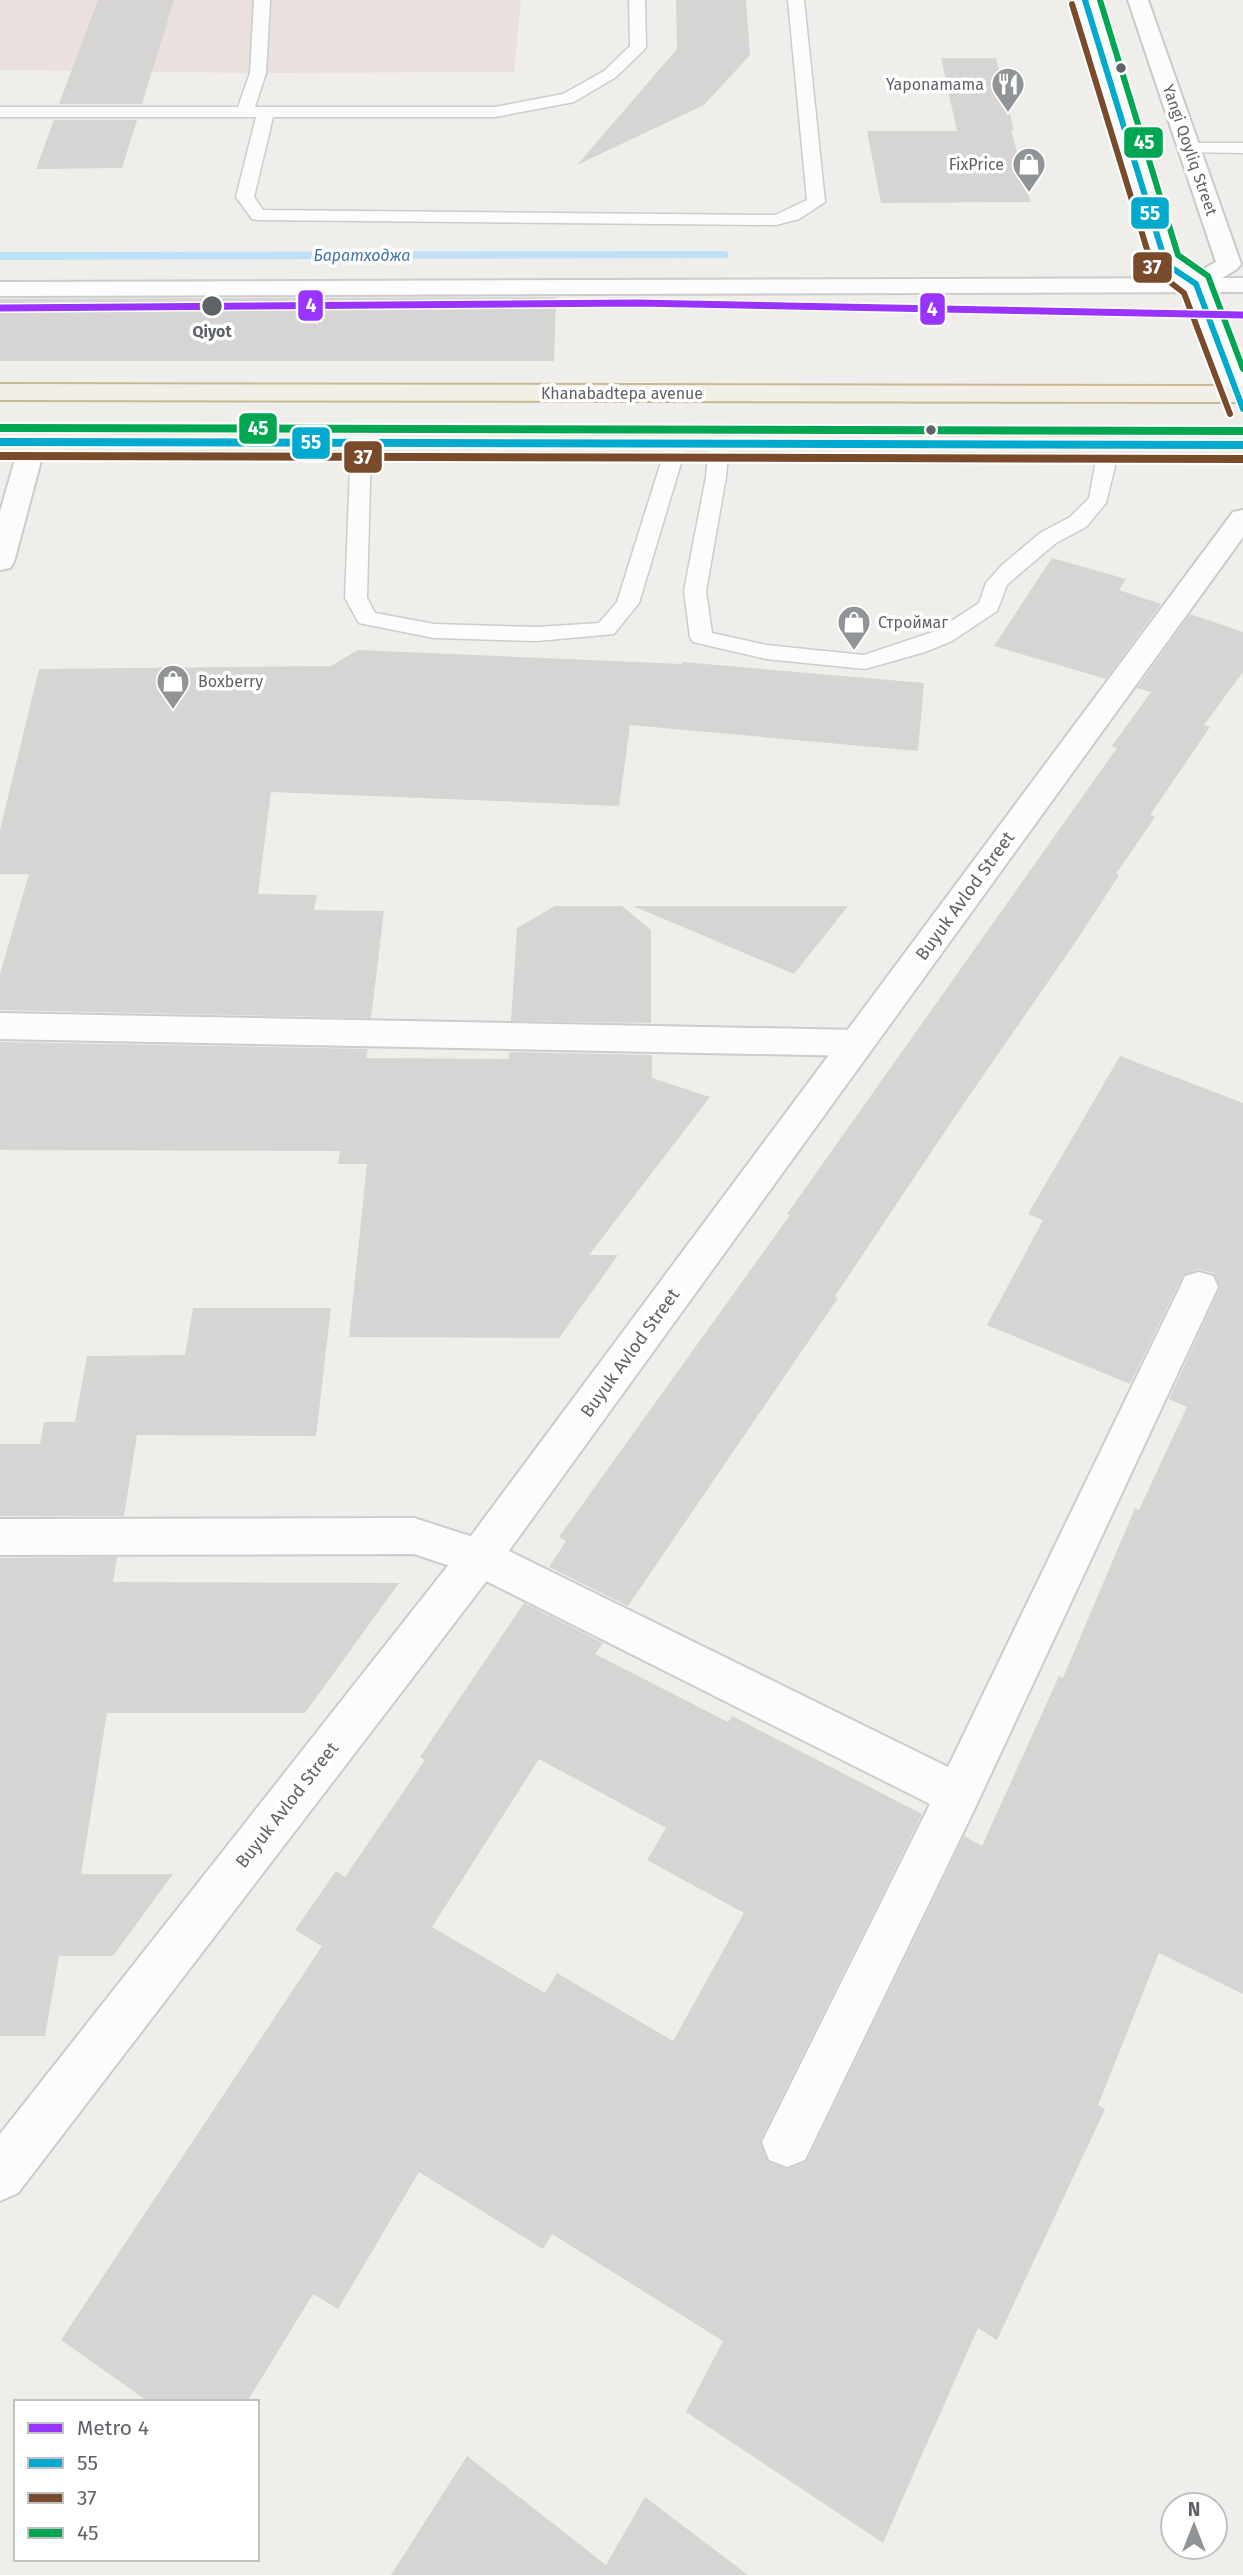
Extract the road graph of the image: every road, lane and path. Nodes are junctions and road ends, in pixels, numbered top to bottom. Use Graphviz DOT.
graph roads {
  1 [pos="262,0"];
  2 [pos="637,0"];
  3 [pos="796,0"];
  4 [pos="1084,0"];
  5 [pos="1138,0"];
  6 [pos="0,112"];
  7 [pos="245,112"];
  8 [pos="265,112"];
  9 [pos="1189,148"];
  10 [pos="1243,148"];
  11 [pos="1196,285"];
  12 [pos="1243,285"];
  13 [pos="0,289"];
  14 [pos="0,392"];
  15 [pos="1241,399"];
  16 [pos="0,442"];
  17 [pos="33,442"];
  18 [pos="361,443"];
  19 [pos="677,443"];
  20 [pos="719,444"];
  21 [pos="1104,444"];
  22 [pos="1243,445"];
  23 [pos="1243,518"];
  24 [pos="0,562"];
  25 [pos="0,1026"];
  26 [pos="857,1043"];
  27 [pos="1199,1287"];
  28 [pos="0,1537"];
  29 [pos="480,1557"];
  30 [pos="958,1795"];
  31 [pos="787,2142"];
  32 [pos="0,2175"];
  1 -- 7 [label="lane"];
  2 -- 8 [label="lane"];
  3 -- 8 [label="lane"];
  4 -- 11 [label="street"];
  5 -- 9 [label="street, Yangi Qoyliq Street"];
  6 -- 7 [label="lane"];
  7 -- 8 [label="lane"];
  9 -- 10 [label="lane"];
  9 -- 11 [label="street, Yangi Qoyliq Street"];
  11 -- 12 [label="street"];
  11 -- 13 [label="street"];
  11 -- 15 [label="street"];
  14 -- 15 [label="highway, Khanabadtepa avenue"];
  16 -- 17 [label="highway"];
  17 -- 18 [label="highway"];
  17 -- 24 [label="street"];
  18 -- 19 [label="highway"];
  18 -- 19 [label="lane"];
  19 -- 20 [label="highway"];
  20 -- 21 [label="highway"];
  20 -- 21 [label="lane"];
  21 -- 22 [label="highway"];
  23 -- 26 [label="street, Buyuk Avlod Street"];
  25 -- 26 [label="street"];
  26 -- 29 [label="street, Buyuk Avlod Street"];
  27 -- 30 [label="street"];
  28 -- 29 [label="street"];
  29 -- 30 [label="street"];
  29 -- 32 [label="street, Buyuk Avlod Street"];
  30 -- 31 [label="street"];
}
